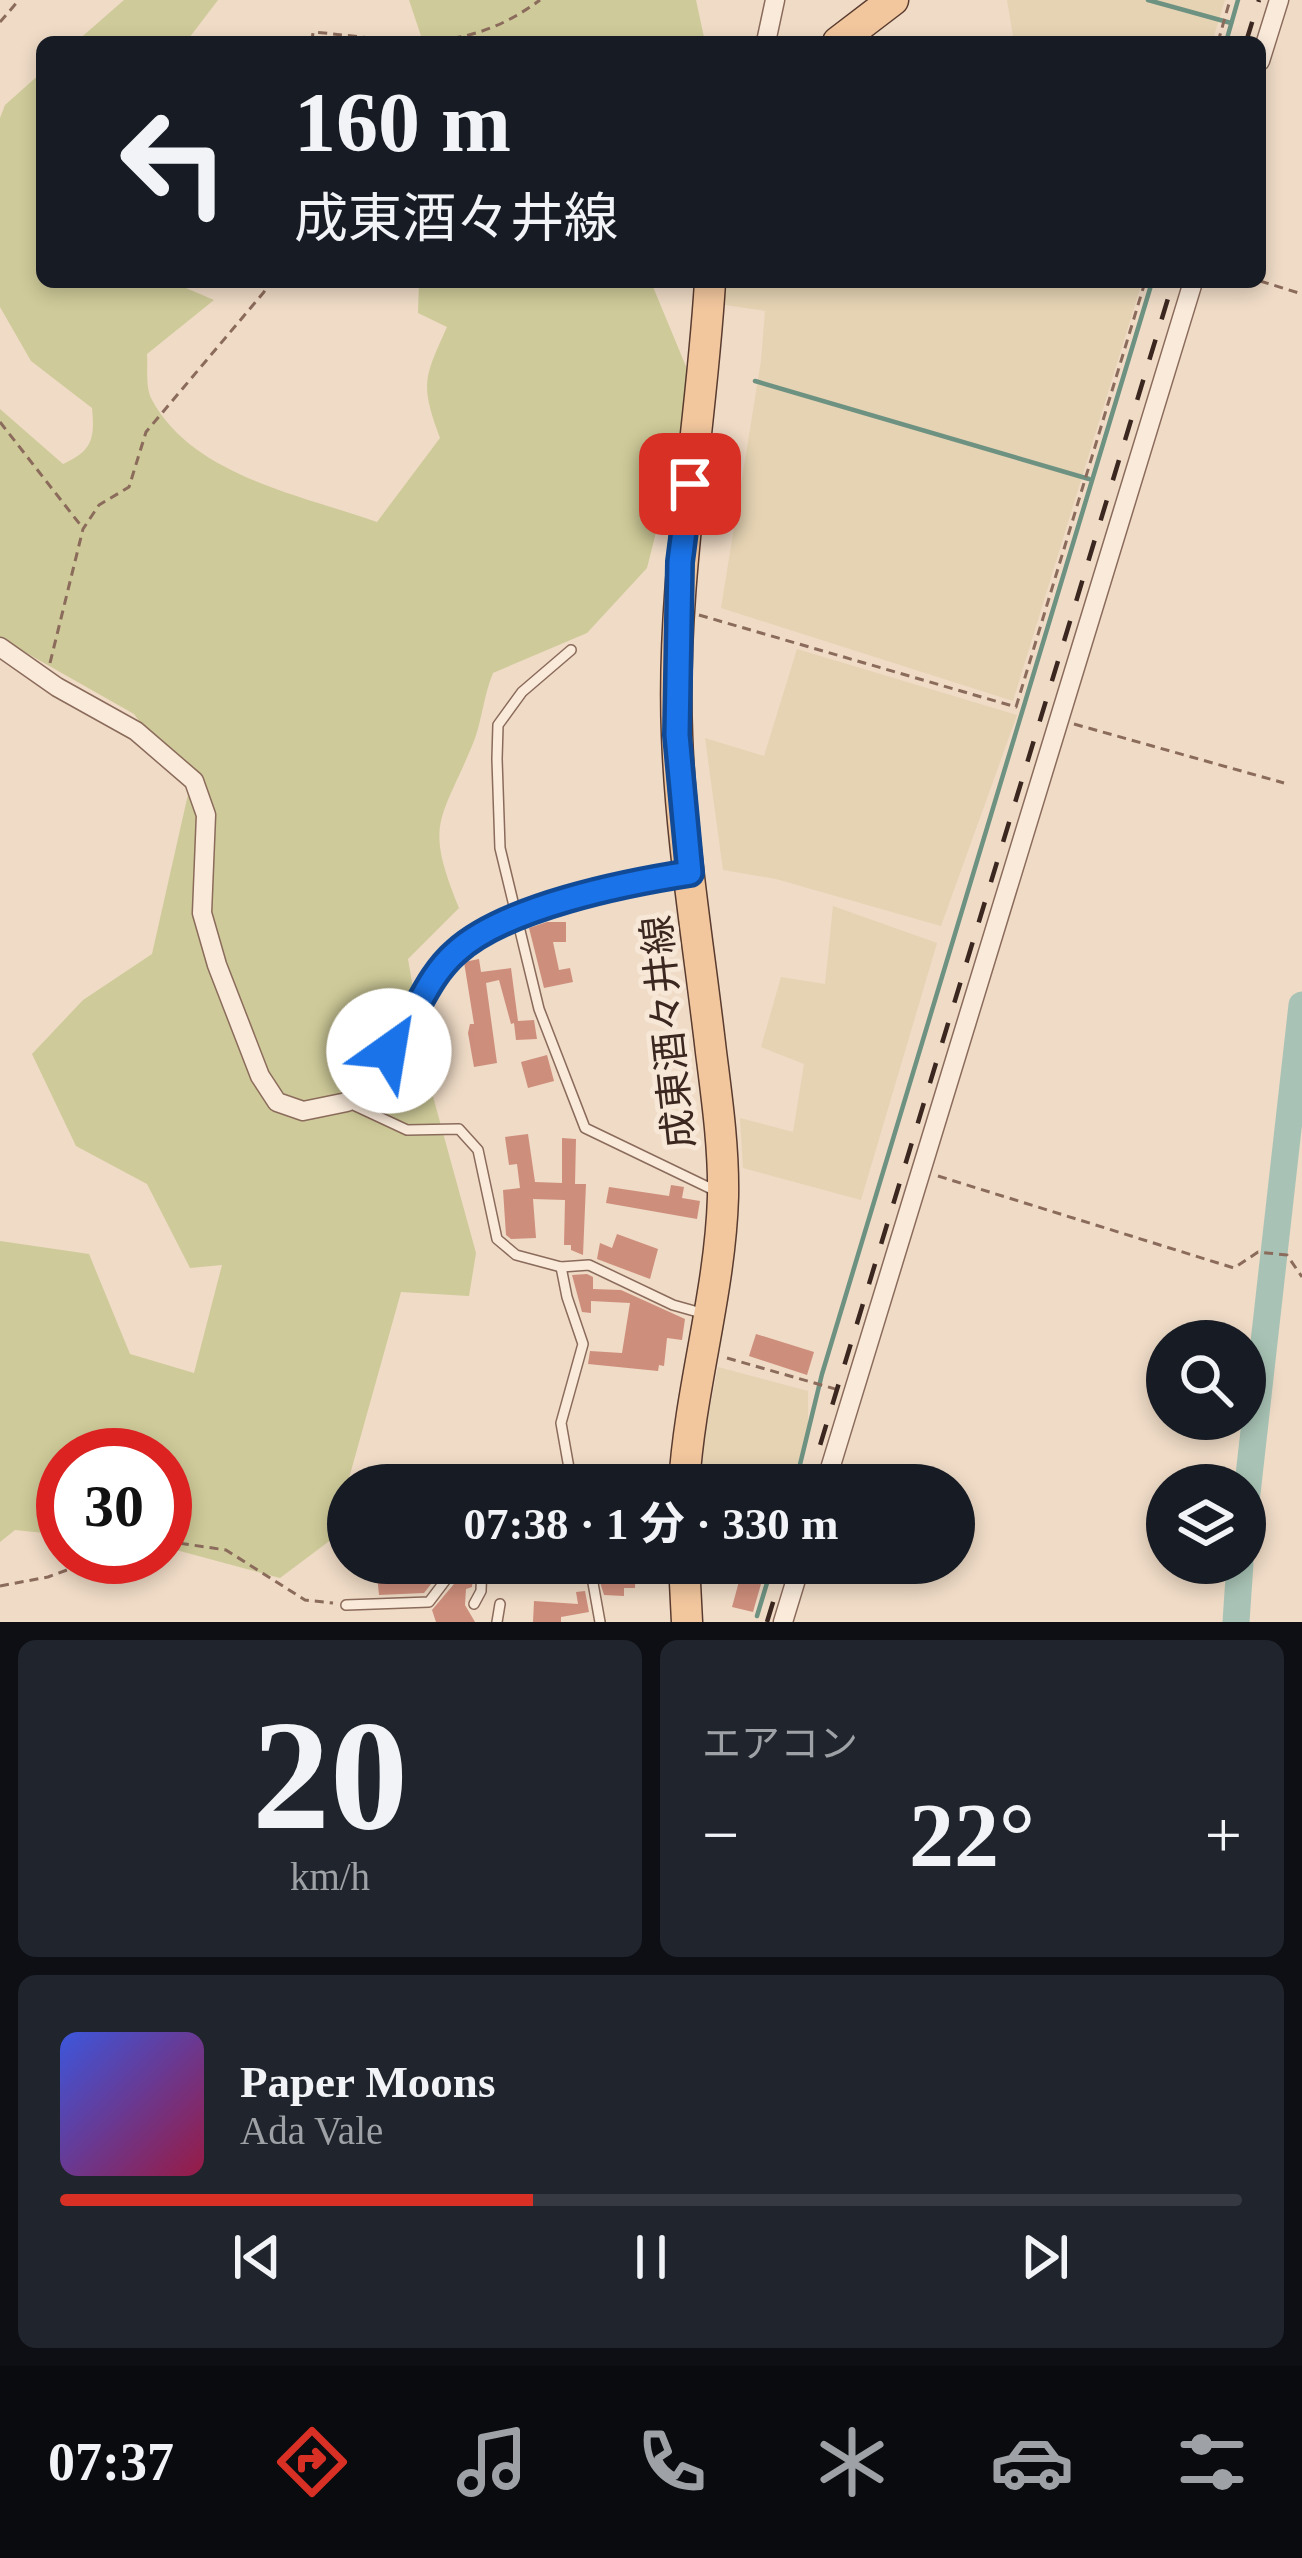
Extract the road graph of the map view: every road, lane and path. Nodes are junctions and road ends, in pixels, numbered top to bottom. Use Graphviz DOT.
graph roads {
  1 [pos="19,0"];
  2 [pos="540,0"];
  3 [pos="775,0"];
  4 [pos="893,0"];
  5 [pos="1230,0"];
  6 [pos="1279,0"];
  7 [pos="0,22"];
  8 [pos="313,36"];
  9 [pos="359,36"];
  10 [pos="471,36"];
  11 [pos="767,36"];
  12 [pos="846,36"];
  13 [pos="1220,36"];
  14 [pos="1266,42"];
  15 [pos="1266,283"];
  16 [pos="266,288"];
  17 [pos="710,288"];
  18 [pos="1143,288"];
  19 [pos="1191,288"];
  20 [pos="1302,294"];
  21 [pos="0,422"];
  22 [pos="83,529"];
  23 [pos="680,611"];
  24 [pos="0,647"];
  25 [pos="571,650"];
  26 [pos="42,676"];
  27 [pos="1060,720"];
  28 [pos="1284,783"];
  29 [pos="690,873"];
  30 [pos="518,917"];
  31 [pos="347,1102"];
  32 [pos="922,1172"];
  33 [pos="723,1195"];
  34 [pos="561,1267"];
  35 [pos="1302,1277"];
  36 [pos="710,1315"];
  37 [pos="702,1351"];
  38 [pos="854,1394"];
  39 [pos="568,1464"];
  40 [pos="686,1464"];
  41 [pos="832,1464"];
  42 [pos="192,1544"];
  43 [pos="36,1579"];
  44 [pos="443,1584"];
  45 [pos="481,1584"];
  46 [pos="590,1584"];
  47 [pos="685,1584"];
  48 [pos="795,1584"];
  49 [pos="0,1586"];
  50 [pos="474,1604"];
  51 [pos="500,1604"];
  52 [pos="346,1605"];
  53 [pos="497,1622"];
  54 [pos="600,1622"];
  55 [pos="687,1622"];
  56 [pos="783,1622"];
  1 -- 7 [label="path"];
  2 -- 10 [label="path"];
  3 -- 11 [label="street"];
  4 -- 12 [label="main road"];
  5 -- 13 [label="path"];
  6 -- 14 [label="street"];
  8 -- 9 [label="path"];
  15 -- 20 [label="path"];
  16 -- 22 [label="path"];
  17 -- 23 [label="main road, 成東酒々井線"];
  18 -- 23 [label="path"];
  19 -- 27 [label="street"];
  21 -- 22 [label="path"];
  22 -- 26 [label="path"];
  23 -- 29 [label="main road, 成東酒々井線"];
  24 -- 26 [label="street"];
  25 -- 30 [label="lane"];
  26 -- 31 [label="street"];
  27 -- 28 [label="path"];
  27 -- 32 [label="street"];
  29 -- 30 [label="street"];
  29 -- 33 [label="main road, 成東酒々井線"];
  30 -- 31 [label="street"];
  30 -- 33 [label="lane"];
  31 -- 34 [label="lane"];
  32 -- 35 [label="path"];
  32 -- 38 [label="street"];
  33 -- 36 [label="main road, 成東酒々井線"];
  34 -- 36 [label="lane"];
  34 -- 39 [label="lane"];
  36 -- 37 [label="main road, 成東酒々井線"];
  37 -- 38 [label="path"];
  37 -- 40 [label="main road, 成東酒々井線"];
  38 -- 41 [label="street"];
  42 -- 52 [label="path"];
  43 -- 49 [label="path"];
  44 -- 52 [label="lane"];
  45 -- 50 [label="lane"];
  46 -- 54 [label="lane"];
  47 -- 55 [label="main road"];
  48 -- 56 [label="street"];
  51 -- 53 [label="lane"];
}
